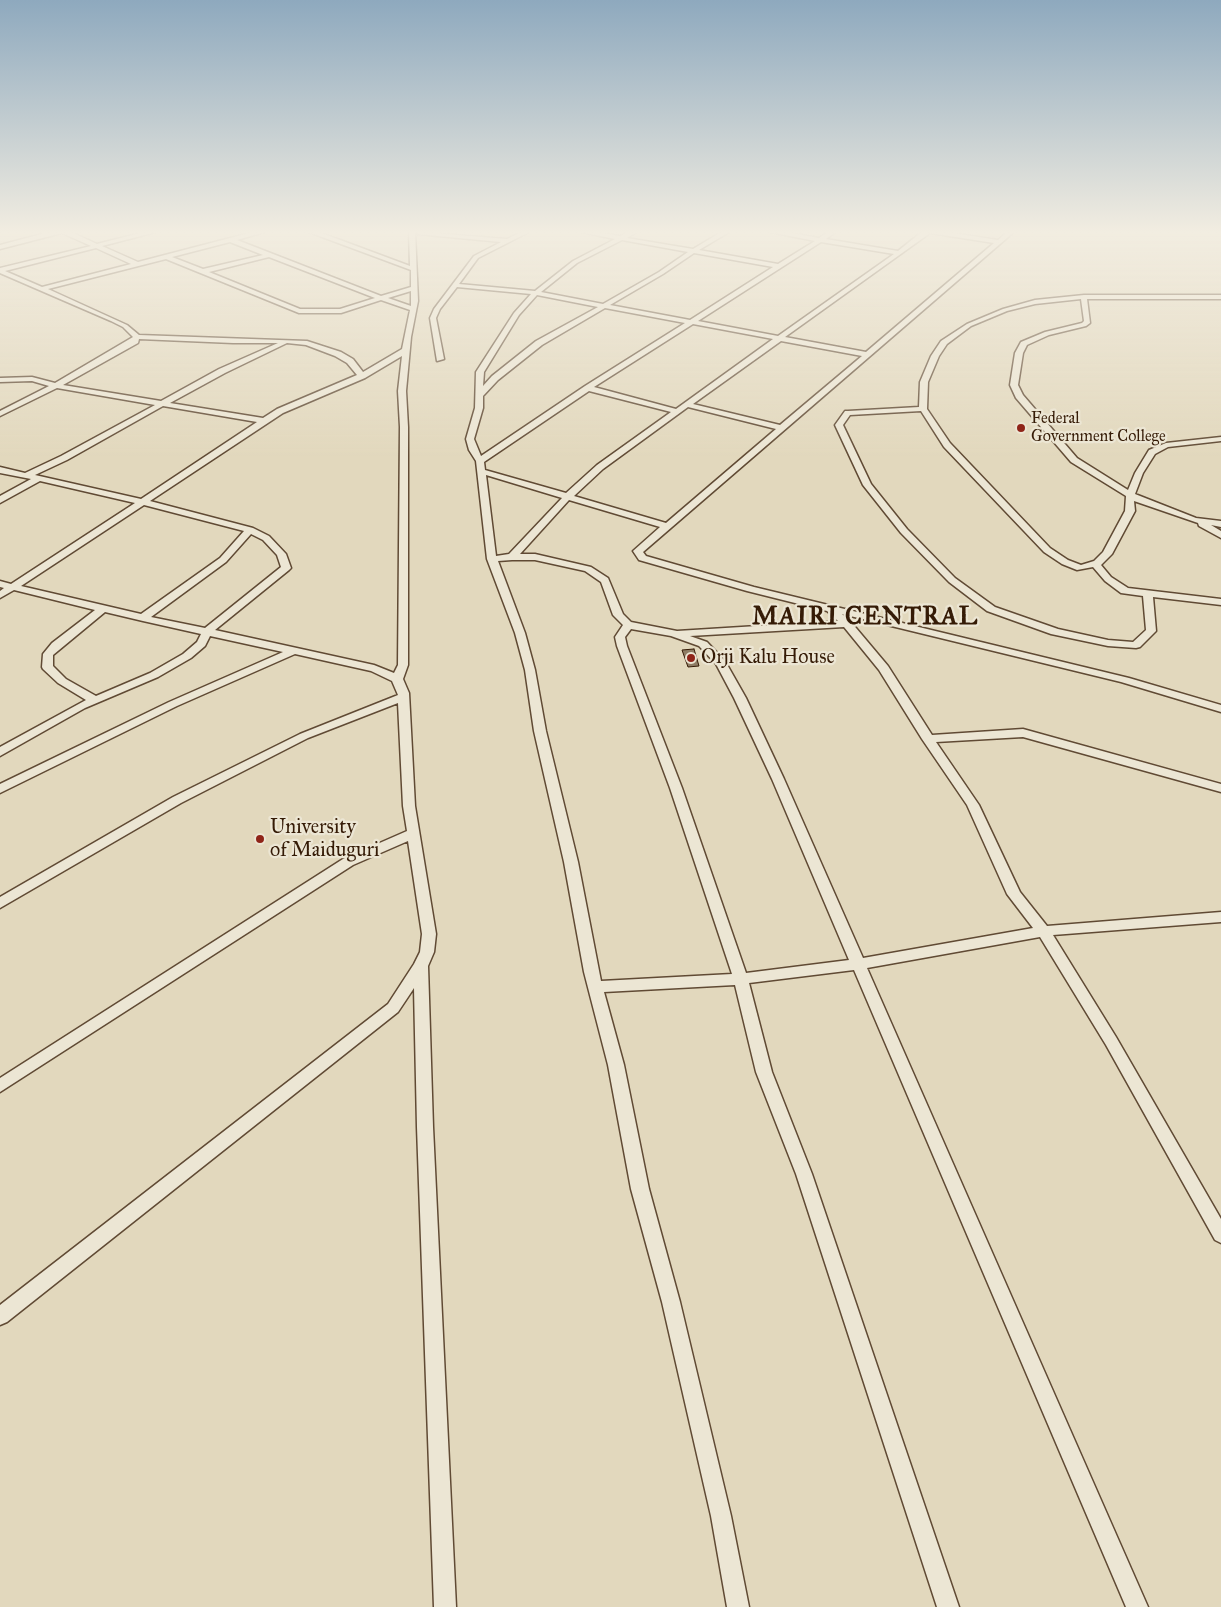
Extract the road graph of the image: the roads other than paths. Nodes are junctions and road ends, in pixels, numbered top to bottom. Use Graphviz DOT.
graph roads {
  1 [pos="80,306"];
  2 [pos="287,306"];
  3 [pos="354,306"];
  4 [pos="405,306"];
  5 [pos="414,306"];
  6 [pos="438,306"];
  7 [pos="524,306"];
  8 [pos="605,306"];
  9 [pos="717,306"];
  10 [pos="825,306"];
  11 [pos="925,306"];
  12 [pos="1020,306"];
  13 [pos="1085,306"];
  14 [pos="414,309"];
  15 [pos="692,322"];
  16 [pos="137,337"];
  17 [pos="780,338"];
  18 [pos="289,341"];
  19 [pos="406,350"];
  20 [pos="868,355"];
  21 [pos="440,359"];
  22 [pos="362,376"];
  23 [pos="0,380"];
  24 [pos="56,386"];
  25 [pos="588,388"];
  26 [pos="479,396"];
  27 [pos="162,403"];
  28 [pos="688,405"];
  29 [pos="923,408"];
  30 [pos="678,412"];
  31 [pos="0,414"];
  32 [pos="264,421"];
  33 [pos="783,428"];
  34 [pos="1221,439"];
  35 [pos="480,466"];
  36 [pos="0,470"];
  37 [pos="26,476"];
  38 [pos="38,479"];
  39 [pos="1130,495"];
  40 [pos="567,497"];
  41 [pos="0,500"];
  42 [pos="144,502"];
  43 [pos="1194,520"];
  44 [pos="1221,524"];
  45 [pos="667,526"];
  46 [pos="250,530"];
  47 [pos="1221,536"];
  48 [pos="512,556"];
  49 [pos="492,560"];
  50 [pos="1095,564"];
  51 [pos="0,584"];
  52 [pos="13,587"];
  53 [pos="0,595"];
  54 [pos="1148,595"];
  55 [pos="1221,602"];
  56 [pos="102,609"];
  57 [pos="830,609"];
  58 [pos="143,618"];
  59 [pos="847,624"];
  60 [pos="628,625"];
  61 [pos="206,632"];
  62 [pos="673,633"];
  63 [pos="296,650"];
  64 [pos="397,679"];
  65 [pos="403,697"];
  66 [pos="95,700"];
  67 [pos="1221,709"];
  68 [pos="928,739"];
  69 [pos="0,752"];
  70 [pos="1221,788"];
  71 [pos="0,789"];
  72 [pos="414,833"];
  73 [pos="0,903"];
  74 [pos="1221,918"];
  75 [pos="1044,932"];
  76 [pos="859,964"];
  77 [pos="421,966"];
  78 [pos="741,979"];
  79 [pos="596,988"];
  80 [pos="0,1086"];
  81 [pos="1221,1235"];
  82 [pos="0,1316"];
  83 [pos="445,1607"];
  84 [pos="738,1607"];
  85 [pos="948,1607"];
  86 [pos="1138,1607"];
  1 -- 16 [label="street"];
  2 -- 3 [label="street"];
  4 -- 14 [label="street"];
  5 -- 14 [label="street"];
  6 -- 21 [label="street"];
  7 -- 26 [label="street"];
  8 -- 15 [label="street"];
  8 -- 26 [label="street"];
  9 -- 15 [label="street"];
  10 -- 17 [label="street"];
  11 -- 20 [label="street"];
  12 -- 29 [label="street"];
  13 -- 39 [label="street"];
  14 -- 19 [label="street"];
  15 -- 17 [label="street"];
  15 -- 25 [label="street"];
  16 -- 18 [label="street"];
  16 -- 24 [label="street"];
  17 -- 20 [label="street"];
  17 -- 28 [label="street"];
  18 -- 22 [label="street"];
  18 -- 27 [label="street"];
  19 -- 22 [label="street"];
  19 -- 64 [label="street"];
  20 -- 33 [label="street"];
  22 -- 32 [label="street"];
  23 -- 24 [label="street"];
  24 -- 27 [label="street"];
  24 -- 31 [label="street"];
  25 -- 30 [label="street"];
  25 -- 35 [label="street"];
  26 -- 35 [label="street"];
  27 -- 32 [label="street"];
  27 -- 37 [label="street"];
  28 -- 30 [label="street"];
  28 -- 33 [label="street"];
  29 -- 50 [label="street"];
  29 -- 54 [label="street"];
  30 -- 40 [label="street"];
  32 -- 42 [label="street"];
  33 -- 45 [label="street"];
  34 -- 39 [label="street"];
  35 -- 40 [label="street"];
  35 -- 49 [label="street"];
  36 -- 37 [label="street"];
  37 -- 38 [label="street"];
  38 -- 41 [label="street"];
  38 -- 42 [label="street"];
  39 -- 43 [label="street"];
  39 -- 50 [label="street"];
  40 -- 45 [label="street"];
  40 -- 48 [label="street"];
  42 -- 46 [label="street"];
  42 -- 52 [label="street"];
  43 -- 44 [label="street"];
  43 -- 47 [label="street"];
  45 -- 57 [label="street"];
  46 -- 58 [label="street"];
  46 -- 61 [label="street"];
  48 -- 49 [label="street"];
  48 -- 60 [label="street"];
  49 -- 79 [label="street"];
  50 -- 54 [label="street"];
  51 -- 52 [label="street"];
  52 -- 53 [label="street"];
  52 -- 56 [label="street"];
  54 -- 55 [label="street"];
  56 -- 58 [label="street"];
  56 -- 66 [label="street"];
  57 -- 59 [label="street"];
  57 -- 67 [label="street"];
  58 -- 61 [label="street"];
  59 -- 62 [label="street"];
  59 -- 68 [label="street"];
  60 -- 62 [label="street"];
  60 -- 78 [label="street"];
  61 -- 63 [label="street"];
  61 -- 66 [label="street"];
  62 -- 76 [label="street"];
  63 -- 64 [label="street"];
  63 -- 71 [label="street"];
  64 -- 65 [label="street"];
  65 -- 72 [label="street"];
  65 -- 73 [label="street"];
  66 -- 69 [label="street"];
  68 -- 70 [label="street"];
  68 -- 75 [label="street"];
  72 -- 77 [label="street"];
  72 -- 80 [label="street"];
  74 -- 75 [label="street"];
  75 -- 76 [label="street"];
  75 -- 81 [label="street"];
  76 -- 78 [label="street"];
  76 -- 86 [label="street"];
  77 -- 82 [label="street"];
  77 -- 83 [label="street"];
  78 -- 79 [label="street"];
  78 -- 85 [label="street"];
  79 -- 84 [label="street"];
}
